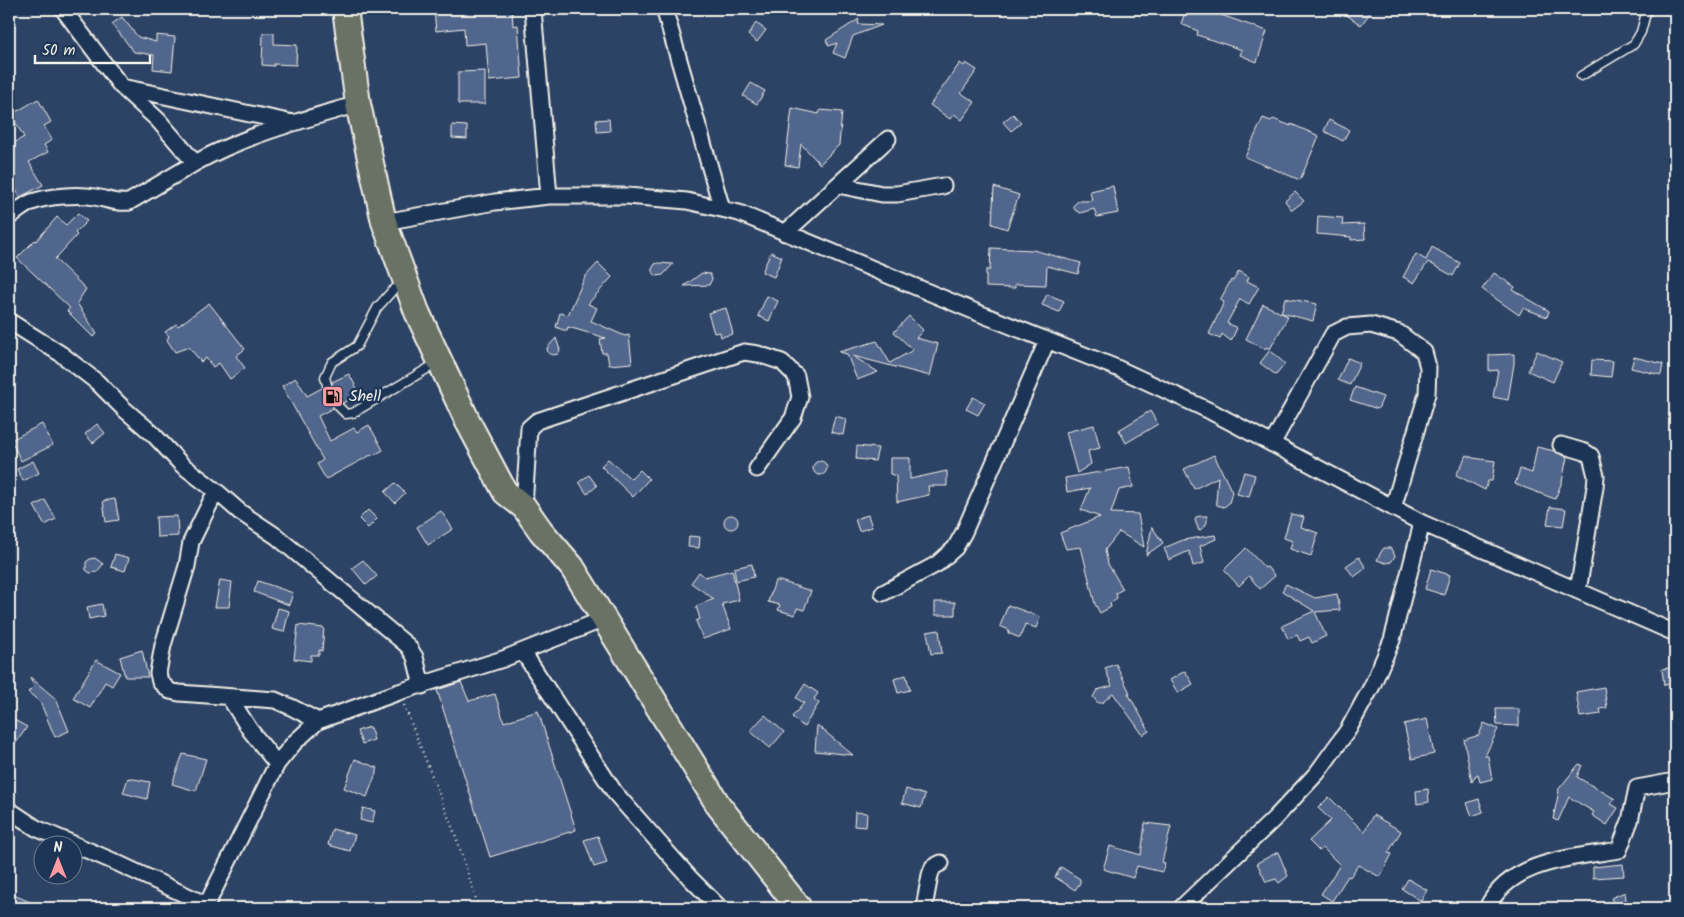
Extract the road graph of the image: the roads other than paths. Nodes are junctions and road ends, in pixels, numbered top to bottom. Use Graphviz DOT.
graph roads {
  1 [pos="63,9"];
  2 [pos="345,9"];
  3 [pos="533,9"];
  4 [pos="1647,9"];
  5 [pos="666,15"];
  6 [pos="1581,76"];
  7 [pos="121,86"];
  8 [pos="358,104"];
  9 [pos="293,124"];
  10 [pos="888,139"];
  11 [pos="195,164"];
  12 [pos="838,185"];
  13 [pos="943,186"];
  14 [pos="549,196"];
  15 [pos="722,209"];
  16 [pos="9,217"];
  17 [pos="384,222"];
  18 [pos="785,233"];
  19 [pos="405,281"];
  20 [pos="9,321"];
  21 [pos="1047,341"];
  22 [pos="439,362"];
  23 [pos="328,385"];
  24 [pos="338,406"];
  25 [pos="1272,444"];
  26 [pos="1560,446"];
  27 [pos="757,469"];
  28 [pos="216,491"];
  29 [pos="524,508"];
  30 [pos="1393,508"];
  31 [pos="1422,523"];
  32 [pos="1578,591"];
  33 [pos="883,593"];
  34 [pos="604,619"];
  35 [pos="1675,633"];
  36 [pos="522,652"];
  37 [pos="422,686"];
  38 [pos="229,697"];
  39 [pos="318,721"];
  40 [pos="277,764"];
  41 [pos="1675,781"];
  42 [pos="9,810"];
  43 [pos="941,863"];
  44 [pos="206,907"];
  45 [pos="720,908"];
  46 [pos="799,908"];
  47 [pos="924,908"];
  48 [pos="1181,908"];
  49 [pos="1487,908"];
  1 -- 7 [label="street"];
  2 -- 8 [label="main road"];
  3 -- 14 [label="street"];
  4 -- 6 [label="lane"];
  5 -- 15 [label="street"];
  7 -- 9 [label="street"];
  7 -- 11 [label="street"];
  8 -- 9 [label="street"];
  8 -- 17 [label="main road"];
  9 -- 11 [label="street"];
  10 -- 12 [label="street"];
  11 -- 16 [label="street"];
  12 -- 13 [label="street"];
  12 -- 18 [label="street"];
  14 -- 15 [label="street"];
  14 -- 17 [label="street"];
  15 -- 18 [label="street"];
  17 -- 19 [label="main road"];
  18 -- 21 [label="street"];
  19 -- 22 [label="main road"];
  19 -- 23 [label="lane"];
  20 -- 28 [label="street"];
  21 -- 25 [label="street"];
  21 -- 33 [label="street"];
  22 -- 24 [label="lane"];
  22 -- 29 [label="main road"];
  25 -- 30 [label="street"];
  25 -- 30 [label="street"];
  26 -- 32 [label="street"];
  27 -- 29 [label="street"];
  28 -- 37 [label="street"];
  28 -- 38 [label="street"];
  29 -- 34 [label="main road"];
  30 -- 31 [label="street"];
  31 -- 32 [label="street"];
  31 -- 48 [label="street"];
  32 -- 35 [label="street"];
  34 -- 36 [label="street"];
  34 -- 46 [label="main road"];
  36 -- 37 [label="street"];
  36 -- 45 [label="street"];
  37 -- 39 [label="street"];
  38 -- 39 [label="street"];
  38 -- 40 [label="street"];
  39 -- 40 [label="street"];
  40 -- 44 [label="street"];
  41 -- 49 [label="street"];
  42 -- 44 [label="street"];
  43 -- 47 [label="street"];
}
